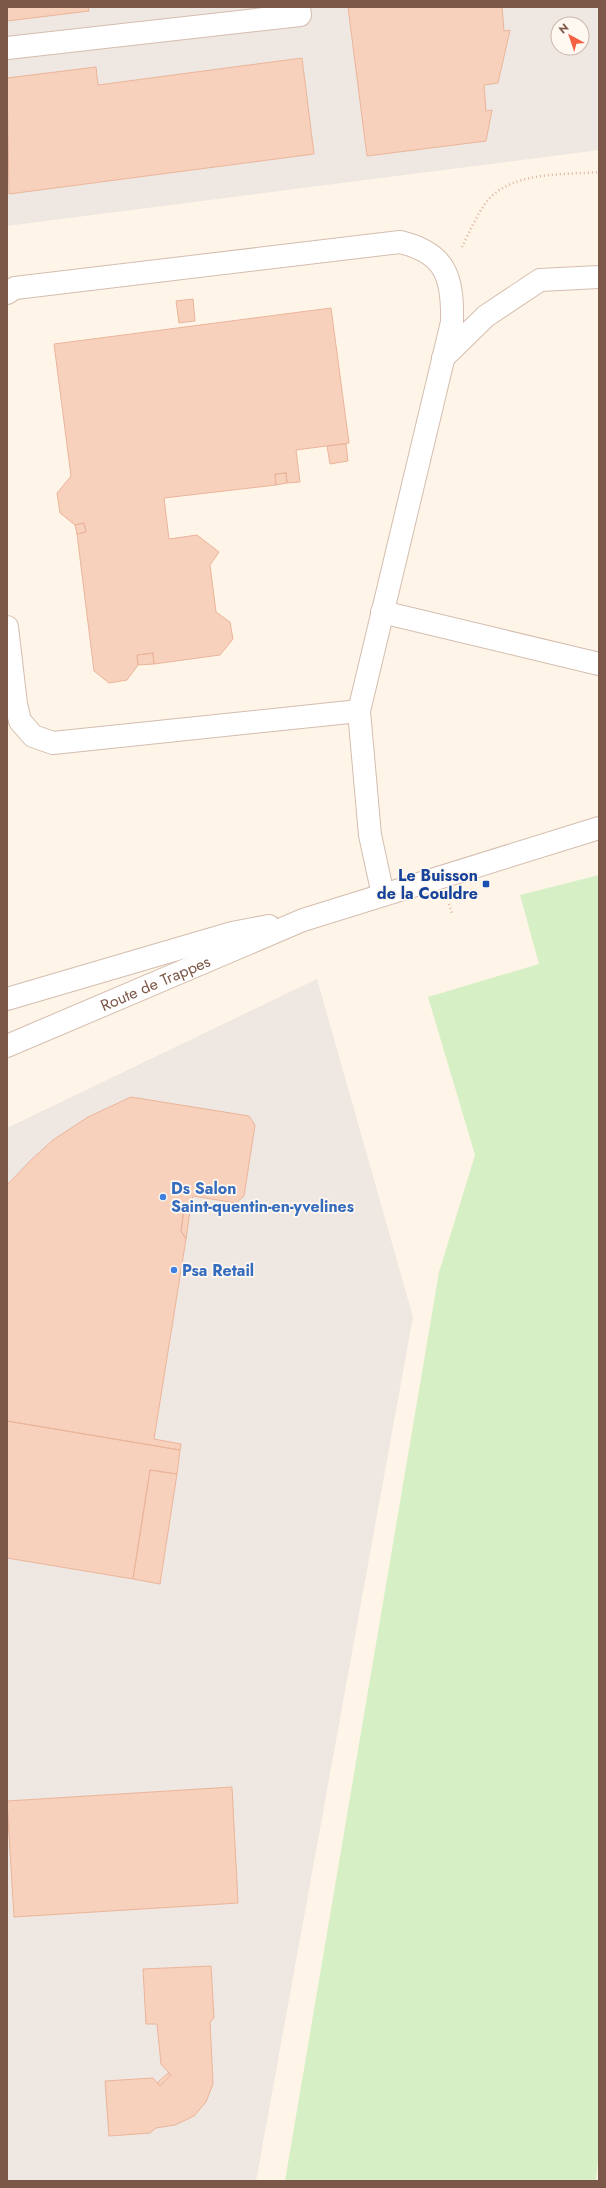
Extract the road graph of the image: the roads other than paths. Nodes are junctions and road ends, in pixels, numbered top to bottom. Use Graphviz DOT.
graph roads {
  1 [pos="299,7"];
  2 [pos="7,48"];
  3 [pos="599,277"];
  4 [pos="7,293"];
  5 [pos="442,359"];
  6 [pos="382,612"];
  7 [pos="7,627"];
  8 [pos="599,664"];
  9 [pos="359,711"];
  10 [pos="599,828"];
  11 [pos="383,895"];
  12 [pos="303,920"];
  13 [pos="7,999"];
  14 [pos="7,1046"];
  1 -- 2 [label="street"];
  3 -- 5 [label="street"];
  4 -- 5 [label="street"];
  5 -- 6 [label="street"];
  6 -- 8 [label="street"];
  6 -- 9 [label="street"];
  7 -- 9 [label="street"];
  9 -- 11 [label="street"];
  10 -- 11 [label="street, Route de Trappes"];
  11 -- 12 [label="street, Route de Trappes"];
  12 -- 13 [label="street, Route de Trappes"];
  12 -- 14 [label="street, Route de Trappes"];
}
